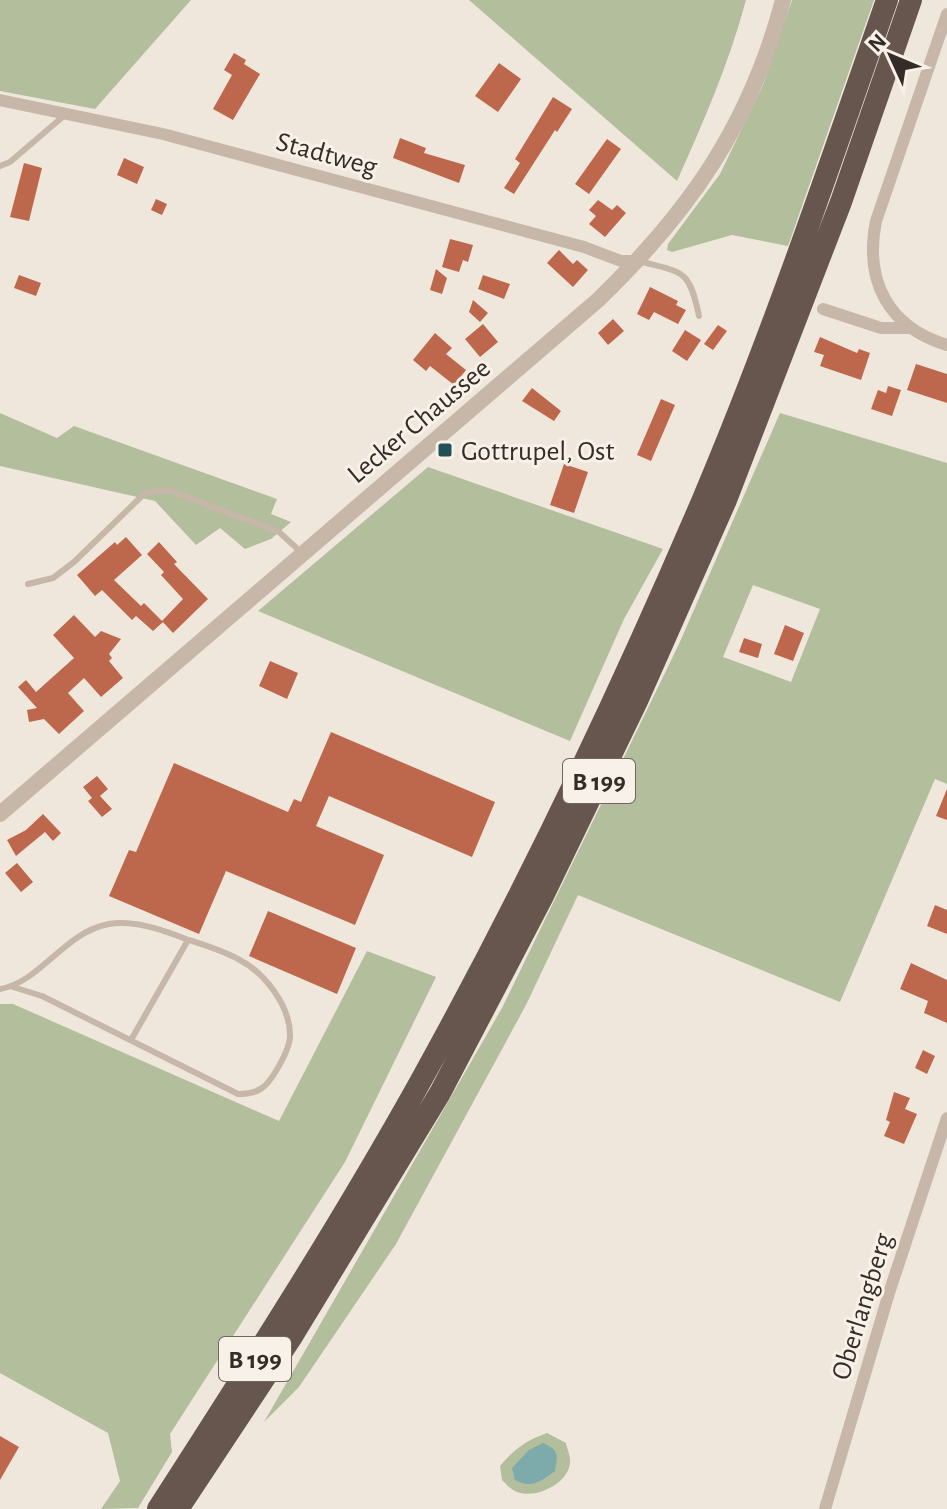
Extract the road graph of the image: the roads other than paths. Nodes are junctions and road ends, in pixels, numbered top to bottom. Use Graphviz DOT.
graph roads {
  1 [pos="783,0"];
  2 [pos="887,0"];
  3 [pos="911,0"];
  4 [pos="947,14"];
  5 [pos="0,100"];
  6 [pos="66,114"];
  7 [pos="0,166"];
  8 [pos="639,261"];
  9 [pos="823,309"];
  10 [pos="699,316"];
  11 [pos="908,328"];
  12 [pos="947,345"];
  13 [pos="302,553"];
  14 [pos="28,584"];
  15 [pos="0,814"];
  16 [pos="188,940"];
  17 [pos="13,987"];
  18 [pos="0,989"];
  19 [pos="131,1040"];
  20 [pos="947,1118"];
  21 [pos="158,1509"];
  22 [pos="178,1509"];
  23 [pos="825,1509"];
  1 -- 8 [label="street, Lecker Chaussee"];
  2 -- 21 [label="highway, B 199"];
  3 -- 22 [label="highway, B 199"];
  4 -- 11 [label="street"];
  5 -- 6 [label="street, Stadtweg"];
  6 -- 7 [label="lane"];
  6 -- 8 [label="street, Stadtweg"];
  8 -- 10 [label="lane"];
  8 -- 13 [label="street, Lecker Chaussee"];
  9 -- 11 [label="street"];
  11 -- 12 [label="street"];
  13 -- 14 [label="lane"];
  13 -- 15 [label="street, Lecker Chaussee"];
  16 -- 17 [label="lane"];
  16 -- 19 [label="lane"];
  16 -- 19 [label="lane"];
  17 -- 18 [label="lane"];
  17 -- 19 [label="lane"];
  20 -- 23 [label="street, Oberlangberg"];
}
